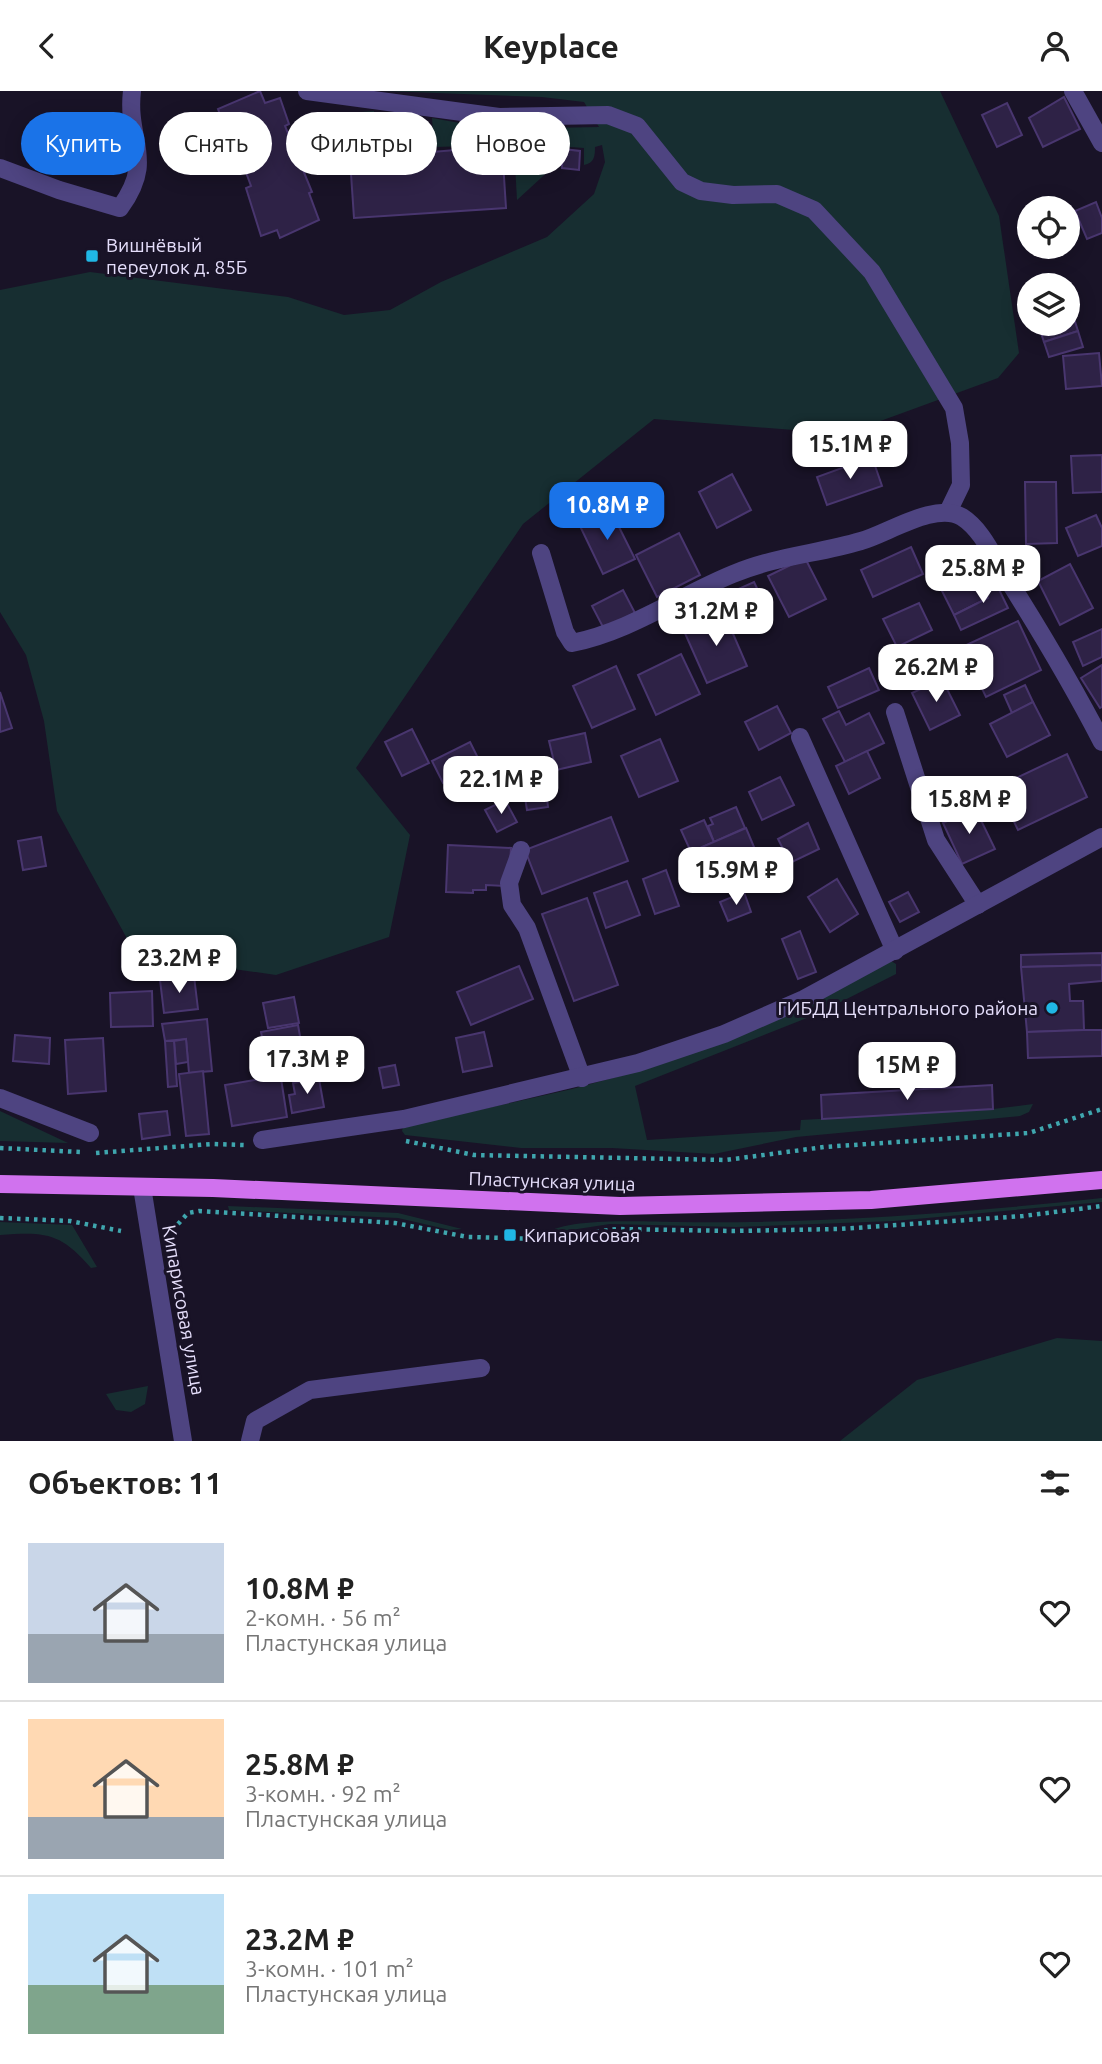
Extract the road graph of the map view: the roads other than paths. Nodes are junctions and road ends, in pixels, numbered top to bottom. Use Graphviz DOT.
graph roads {
  1 [pos="132,91"];
  2 [pos="307,91"];
  3 [pos="1073,91"];
  4 [pos="1102,143"];
  5 [pos="0,168"];
  6 [pos="948,512"];
  7 [pos="541,553"];
  8 [pos="895,712"];
  9 [pos="800,737"];
  10 [pos="1102,742"];
  11 [pos="1102,837"];
  12 [pos="521,850"];
  13 [pos="978,905"];
  14 [pos="895,951"];
  15 [pos="582,1078"];
  16 [pos="0,1098"];
  17 [pos="90,1133"];
  18 [pos="256,1143"];
  19 [pos="1102,1180"];
  20 [pos="0,1184"];
  21 [pos="142,1187"];
  22 [pos="481,1367"];
  23 [pos="183,1441"];
  24 [pos="250,1441"];
  1 -- 5 [label="street"];
  2 -- 6 [label="street"];
  3 -- 4 [label="street"];
  6 -- 7 [label="street"];
  6 -- 10 [label="street"];
  8 -- 13 [label="street"];
  9 -- 14 [label="street"];
  11 -- 13 [label="street"];
  12 -- 15 [label="street"];
  13 -- 14 [label="street"];
  14 -- 15 [label="street"];
  15 -- 18 [label="street"];
  16 -- 17 [label="street"];
  19 -- 21 [label="main road, Пластунская улица"];
  20 -- 21 [label="main road, Пластунская улица"];
  21 -- 23 [label="street, Кипарисовая улица"];
  22 -- 24 [label="street"];
}
